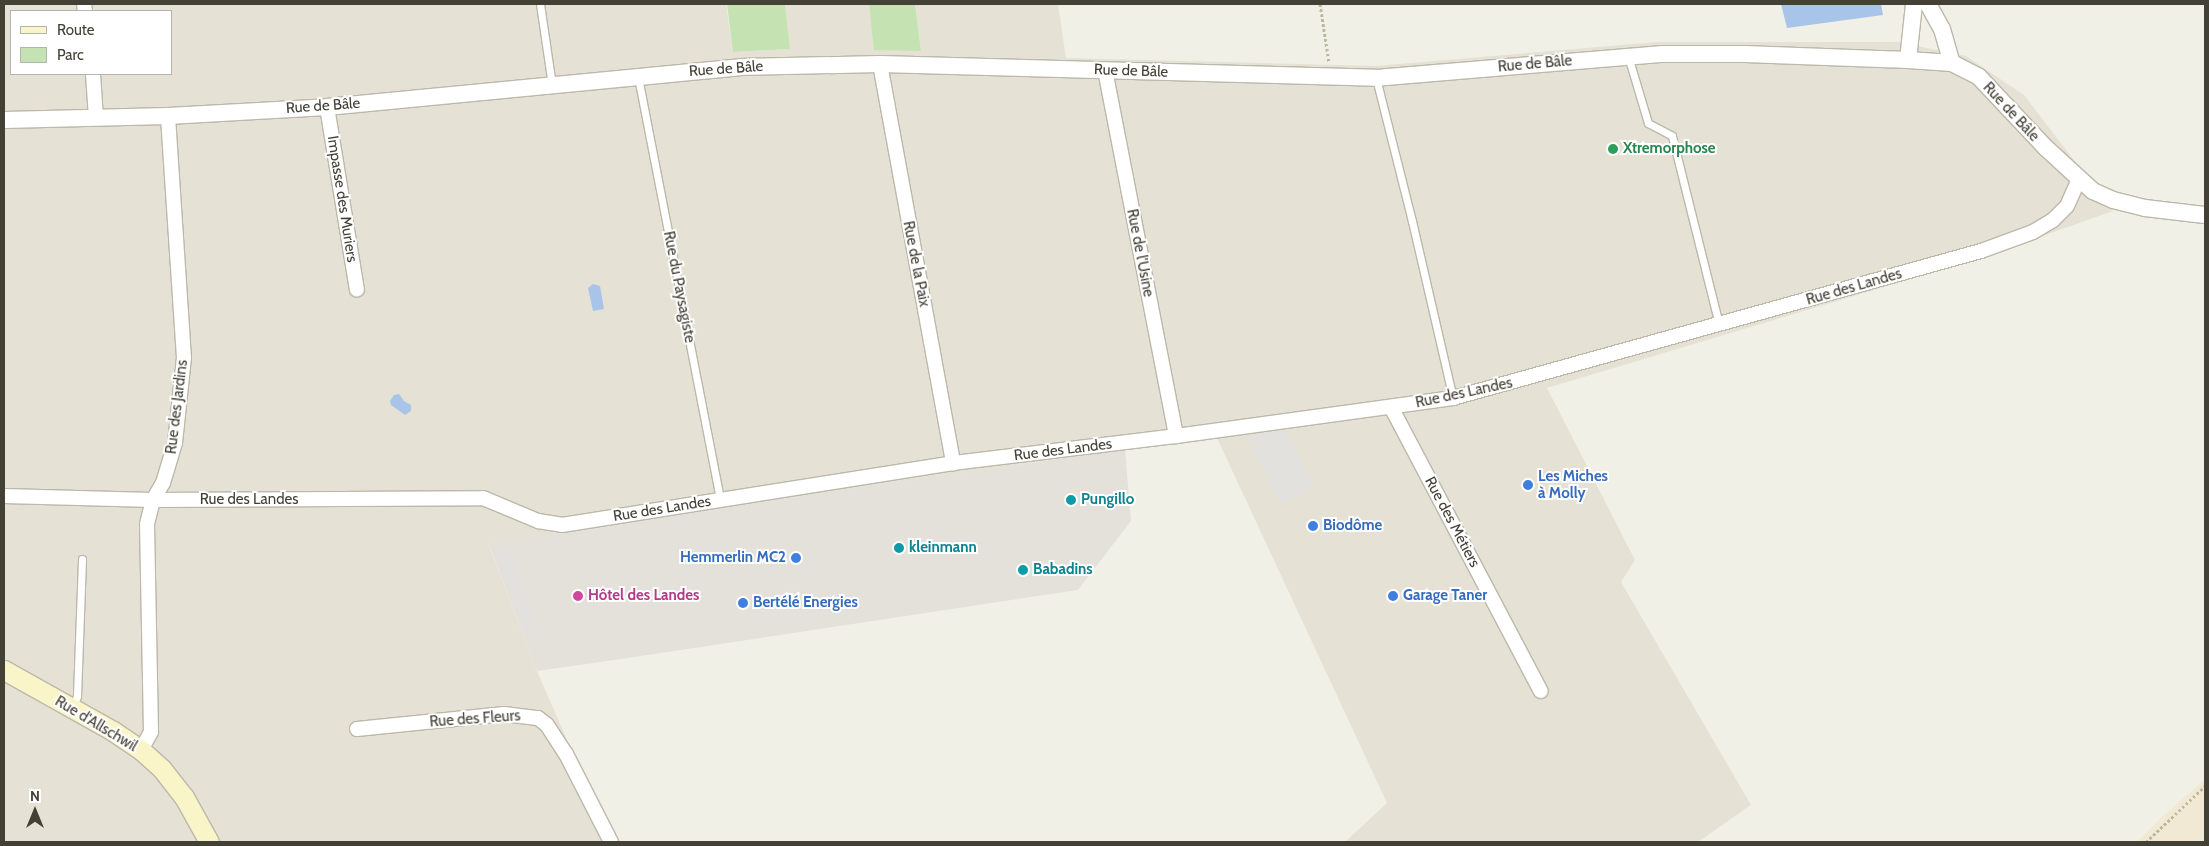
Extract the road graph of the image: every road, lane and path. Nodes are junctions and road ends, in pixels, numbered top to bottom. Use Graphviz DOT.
graph roads {
  1 [pos="540,4"];
  2 [pos="1320,4"];
  3 [pos="1914,4"];
  4 [pos="1928,4"];
  5 [pos="1628,56"];
  6 [pos="1908,60"];
  7 [pos="1952,63"];
  8 [pos="880,64"];
  9 [pos="1105,70"];
  10 [pos="93,75"];
  11 [pos="638,76"];
  12 [pos="1331,77"];
  13 [pos="1376,78"];
  14 [pos="552,84"];
  15 [pos="327,107"];
  16 [pos="168,116"];
  17 [pos="96,118"];
  18 [pos="4,120"];
  19 [pos="2079,179"];
  20 [pos="2205,215"];
  21 [pos="357,290"];
  22 [pos="1719,325"];
  23 [pos="1453,398"];
  24 [pos="1391,407"];
  25 [pos="1176,436"];
  26 [pos="953,463"];
  27 [pos="4,496"];
  28 [pos="720,499"];
  29 [pos="153,500"];
  30 [pos="82,559"];
  31 [pos="4,670"];
  32 [pos="1541,691"];
  33 [pos="73,709"];
  34 [pos="357,729"];
  35 [pos="141,750"];
  36 [pos="2205,786"];
  37 [pos="209,842"];
  38 [pos="611,842"];
  39 [pos="2146,842"];
  1 -- 14 [label="lane"];
  2 -- 12 [label="path"];
  3 -- 6 [label="street"];
  4 -- 7 [label="street"];
  5 -- 6 [label="street, Rue de Bâle"];
  5 -- 13 [label="street, Rue de Bâle"];
  5 -- 22 [label="lane"];
  6 -- 7 [label="street, Rue de Bâle"];
  7 -- 19 [label="street, Rue de Bâle"];
  8 -- 9 [label="street, Rue de Bâle"];
  8 -- 11 [label="street, Rue de Bâle"];
  8 -- 26 [label="street, Rue de la Paix"];
  9 -- 12 [label="street, Rue de Bâle"];
  9 -- 25 [label="street, Rue de l'Usine"];
  10 -- 17 [label="street"];
  11 -- 14 [label="street, Rue de Bâle"];
  11 -- 28 [label="lane, Rue du Paysagiste"];
  12 -- 13 [label="street, Rue de Bâle"];
  13 -- 23 [label="lane"];
  14 -- 15 [label="street, Rue de Bâle"];
  15 -- 16 [label="street, Rue de Bâle"];
  15 -- 21 [label="street, Impasse des Muriers"];
  16 -- 17 [label="street, Rue de Bâle"];
  16 -- 29 [label="street, Rue des Jardins"];
  17 -- 18 [label="street, Rue de Bâle"];
  19 -- 20 [label="street, Rue de Bâle"];
  19 -- 22 [label="street, Rue des Landes"];
  22 -- 23 [label="street, Rue des Landes"];
  23 -- 24 [label="street, Rue des Landes"];
  24 -- 25 [label="street, Rue des Landes"];
  24 -- 32 [label="street, Rue des Métiers"];
  25 -- 26 [label="street, Rue des Landes"];
  26 -- 28 [label="street, Rue des Landes"];
  27 -- 29 [label="street, Rue des Landes"];
  28 -- 29 [label="street, Rue des Landes"];
  29 -- 35 [label="street, Rue des Jardins"];
  30 -- 33 [label="lane"];
  31 -- 33 [label="main road, Rue d'Allschwil"];
  33 -- 35 [label="main road, Rue d'Allschwil"];
  34 -- 38 [label="street, Rue des Fleurs"];
  35 -- 37 [label="main road, Rue d'Allschwil"];
  36 -- 39 [label="path"];
}
